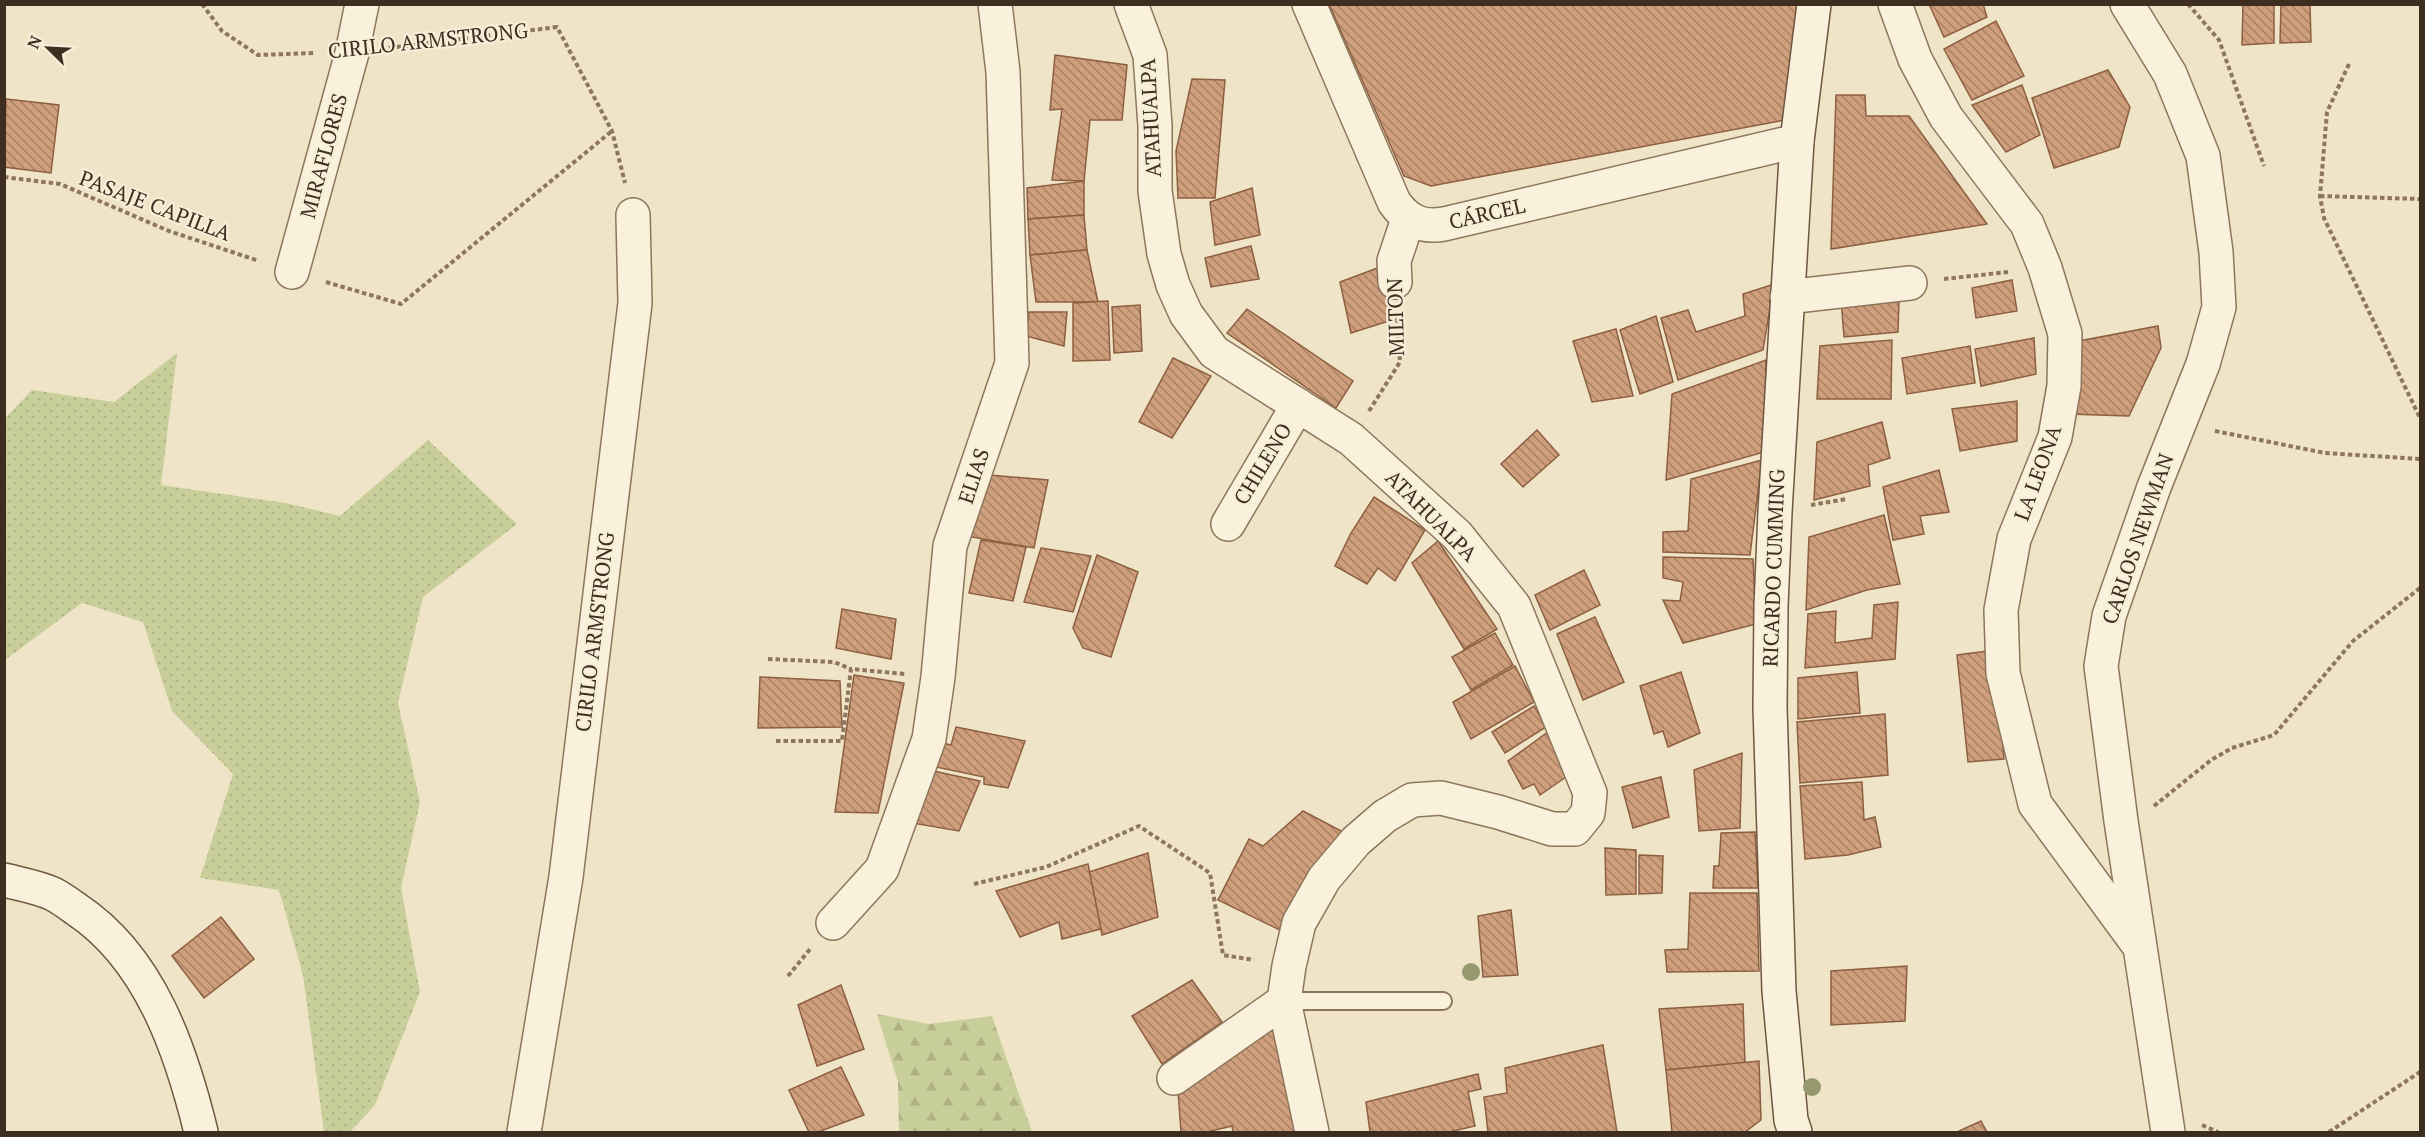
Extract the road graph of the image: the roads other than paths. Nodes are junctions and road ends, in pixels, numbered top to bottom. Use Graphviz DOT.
graph roads {
  1 [pos="362,4"];
  2 [pos="995,4"];
  3 [pos="1131,4"];
  4 [pos="1309,4"];
  5 [pos="1814,4"];
  6 [pos="1895,4"];
  7 [pos="2127,4"];
  8 [pos="1797,141"];
  9 [pos="633,215"];
  10 [pos="1408,219"];
  11 [pos="292,272"];
  12 [pos="1395,282"];
  13 [pos="1910,283"];
  14 [pos="1787,297"];
  15 [pos="1298,405"];
  16 [pos="1228,524"];
  17 [pos="4,880"];
  18 [pos="833,923"];
  19 [pos="2139,946"];
  20 [pos="1284,1001"];
  21 [pos="1443,1001"];
  22 [pos="1174,1078"];
  23 [pos="201,1132"];
  24 [pos="524,1132"];
  25 [pos="1312,1132"];
  26 [pos="1795,1132"];
  27 [pos="2168,1132"];
  1 -- 11 [label="street, MIRAFLORES"];
  2 -- 18 [label="street, ELIAS"];
  3 -- 15 [label="street, ATAHUALPA"];
  4 -- 10 [label="street"];
  5 -- 8 [label="street, RICARDO CUMMING"];
  6 -- 19 [label="street, LA LEONA"];
  7 -- 19 [label="street, CARLOS NEWMAN"];
  8 -- 10 [label="street, CÁRCEL"];
  8 -- 14 [label="street, RICARDO CUMMING"];
  9 -- 24 [label="street, CIRILO ARMSTRONG"];
  10 -- 12 [label="street, MILTON"];
  13 -- 14 [label="street"];
  14 -- 26 [label="street, RICARDO CUMMING"];
  15 -- 16 [label="street, CHILENO"];
  15 -- 20 [label="street, ATAHUALPA"];
  17 -- 23 [label="street"];
  19 -- 27 [label="street, CARLOS NEWMAN"];
  20 -- 21 [label="lane"];
  20 -- 22 [label="street"];
  20 -- 25 [label="street, ATAHUALPA"];
}
